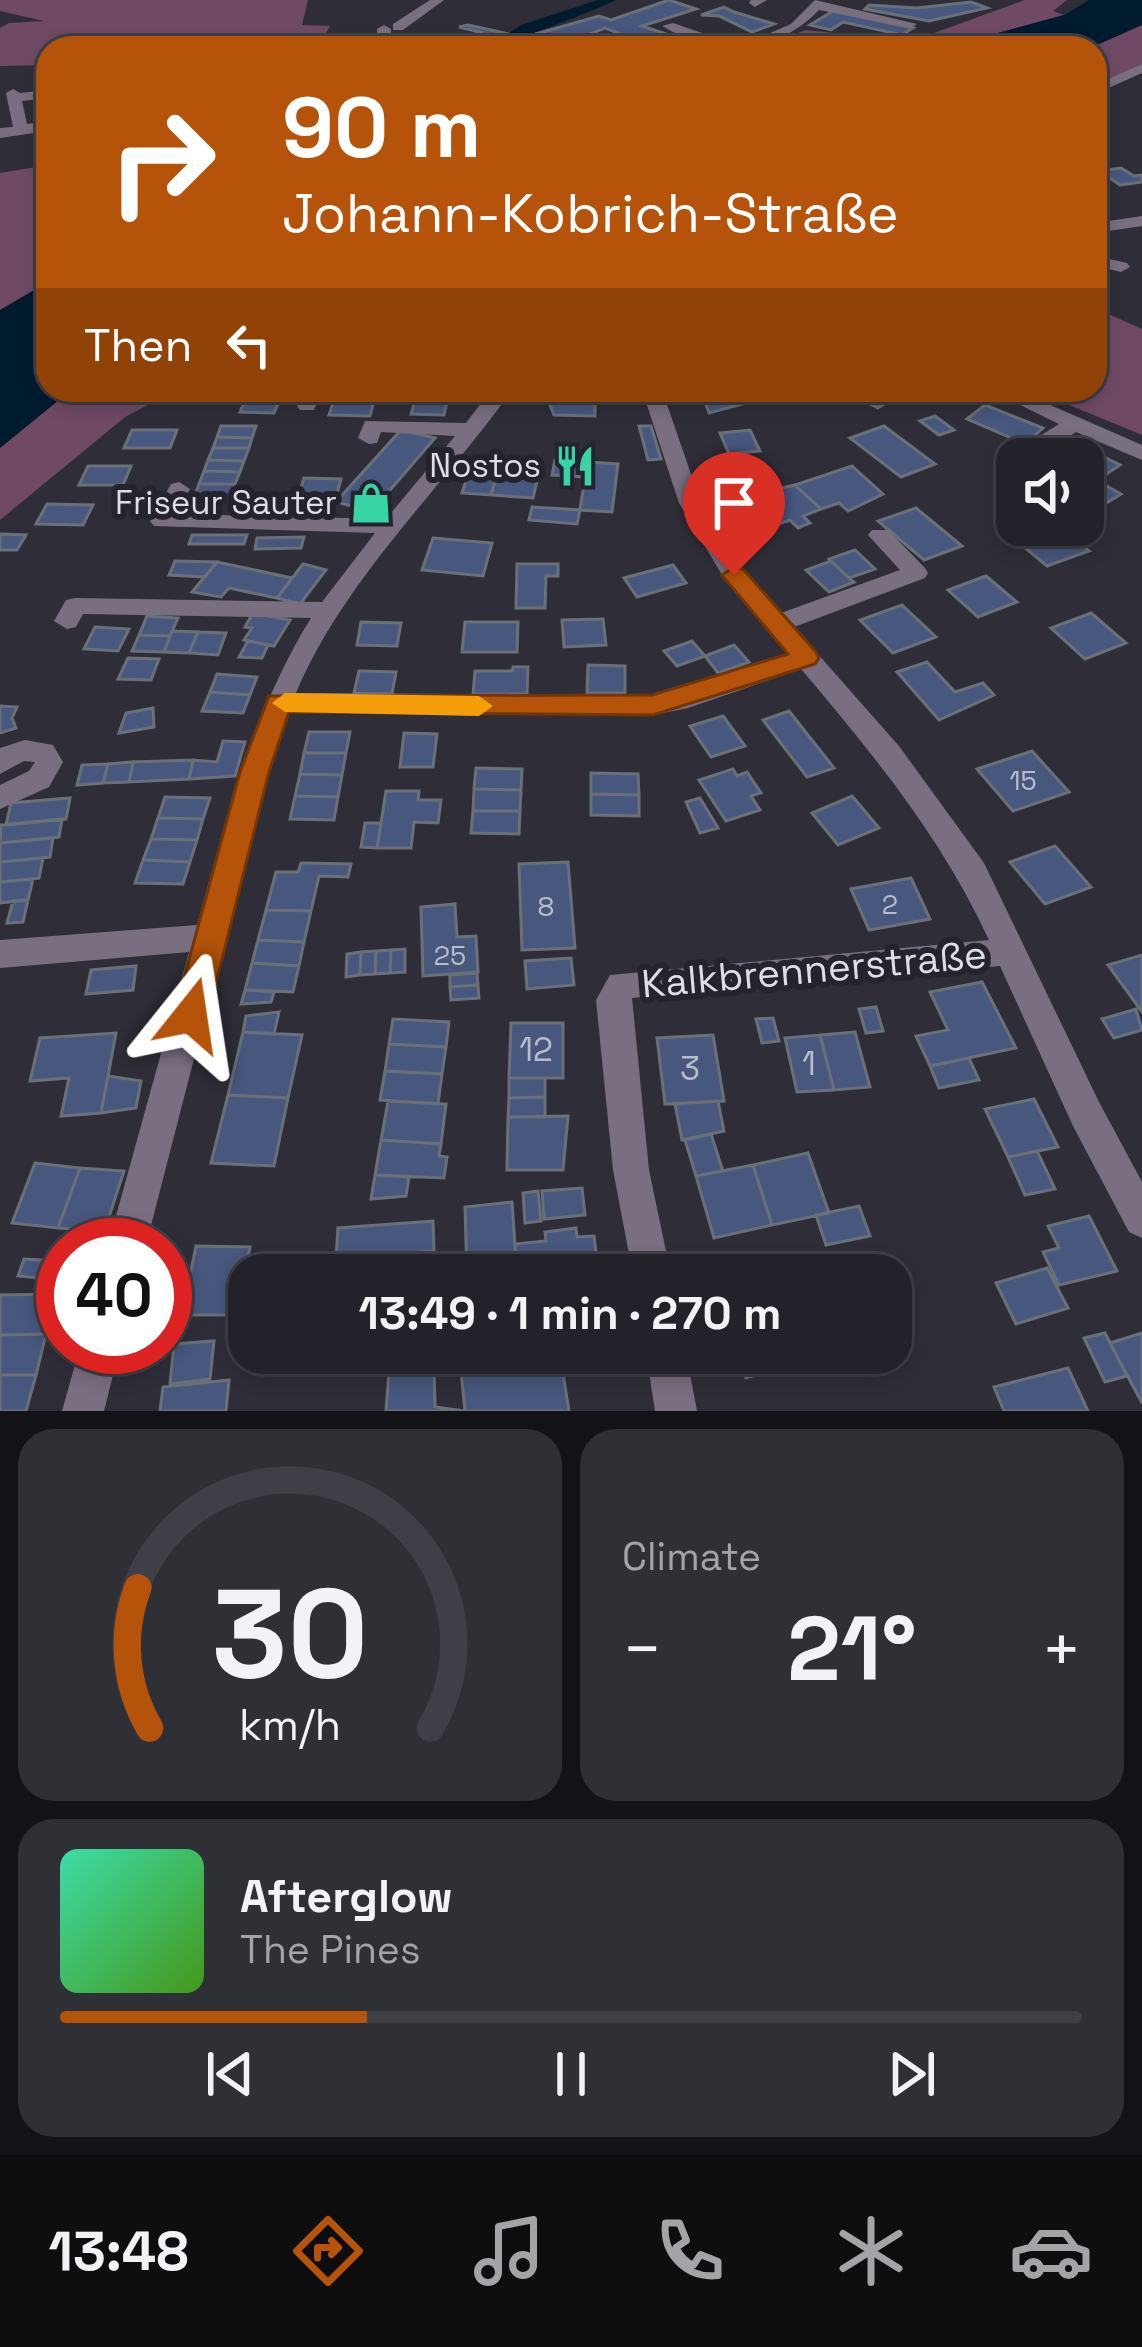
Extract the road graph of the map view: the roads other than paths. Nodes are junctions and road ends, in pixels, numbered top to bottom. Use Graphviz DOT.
graph roads {
  1 [pos="438,0"];
  2 [pos="797,0"];
  3 [pos="820,3"];
  4 [pos="911,24"];
  5 [pos="390,26"];
  6 [pos="668,26"];
  7 [pos="710,36"];
  8 [pos="770,36"];
  9 [pos="1142,68"];
  10 [pos="1107,84"];
  11 [pos="14,94"];
  12 [pos="36,127"];
  13 [pos="21,129"];
  14 [pos="0,133"];
  15 [pos="1142,221"];
  16 [pos="1107,226"];
  17 [pos="1107,264"];
  18 [pos="1121,267"];
  19 [pos="493,402"];
  20 [pos="656,402"];
  21 [pos="1028,402"];
  22 [pos="1075,422"];
  23 [pos="473,430"];
  24 [pos="369,438"];
  25 [pos="1051,438"];
  26 [pos="1142,452"];
  27 [pos="179,489"];
  28 [pos="391,526"];
  29 [pos="880,535"];
  30 [pos="332,610"];
  31 [pos="67,622"];
  32 [pos="777,624"];
  33 [pos="806,658"];
  34 [pos="278,702"];
  35 [pos="0,764"];
  36 [pos="0,798"];
  37 [pos="212,937"];
  38 [pos="1013,951"];
  39 [pos="0,953"];
  40 [pos="134,1218"];
  41 [pos="1142,1219"];
  42 [pos="648,1254"];
  43 [pos="93,1374"];
  44 [pos="670,1374"];
  45 [pos="83,1411"];
  46 [pos="676,1411"];
  1 -- 5 [label="street"];
  2 -- 3 [label="street"];
  3 -- 4 [label="street"];
  3 -- 8 [label="street"];
  6 -- 7 [label="street"];
  9 -- 10 [label="street"];
  11 -- 13 [label="street"];
  12 -- 13 [label="street"];
  13 -- 14 [label="street"];
  15 -- 16 [label="street"];
  17 -- 18 [label="street"];
  19 -- 23 [label="street"];
  20 -- 32 [label="street"];
  21 -- 22 [label="street"];
  22 -- 25 [label="street"];
  22 -- 26 [label="street"];
  23 -- 24 [label="street"];
  23 -- 28 [label="street"];
  27 -- 28 [label="street"];
  28 -- 30 [label="street"];
  29 -- 32 [label="street"];
  30 -- 31 [label="street"];
  30 -- 34 [label="street"];
  32 -- 33 [label="street"];
  33 -- 34 [label="street"];
  33 -- 38 [label="street"];
  34 -- 37 [label="street"];
  35 -- 36 [label="street"];
  37 -- 39 [label="street"];
  37 -- 40 [label="street"];
  38 -- 41 [label="street"];
  38 -- 42 [label="street, Kalkbrennerstraße"];
  43 -- 45 [label="street"];
  44 -- 46 [label="street"];
}
